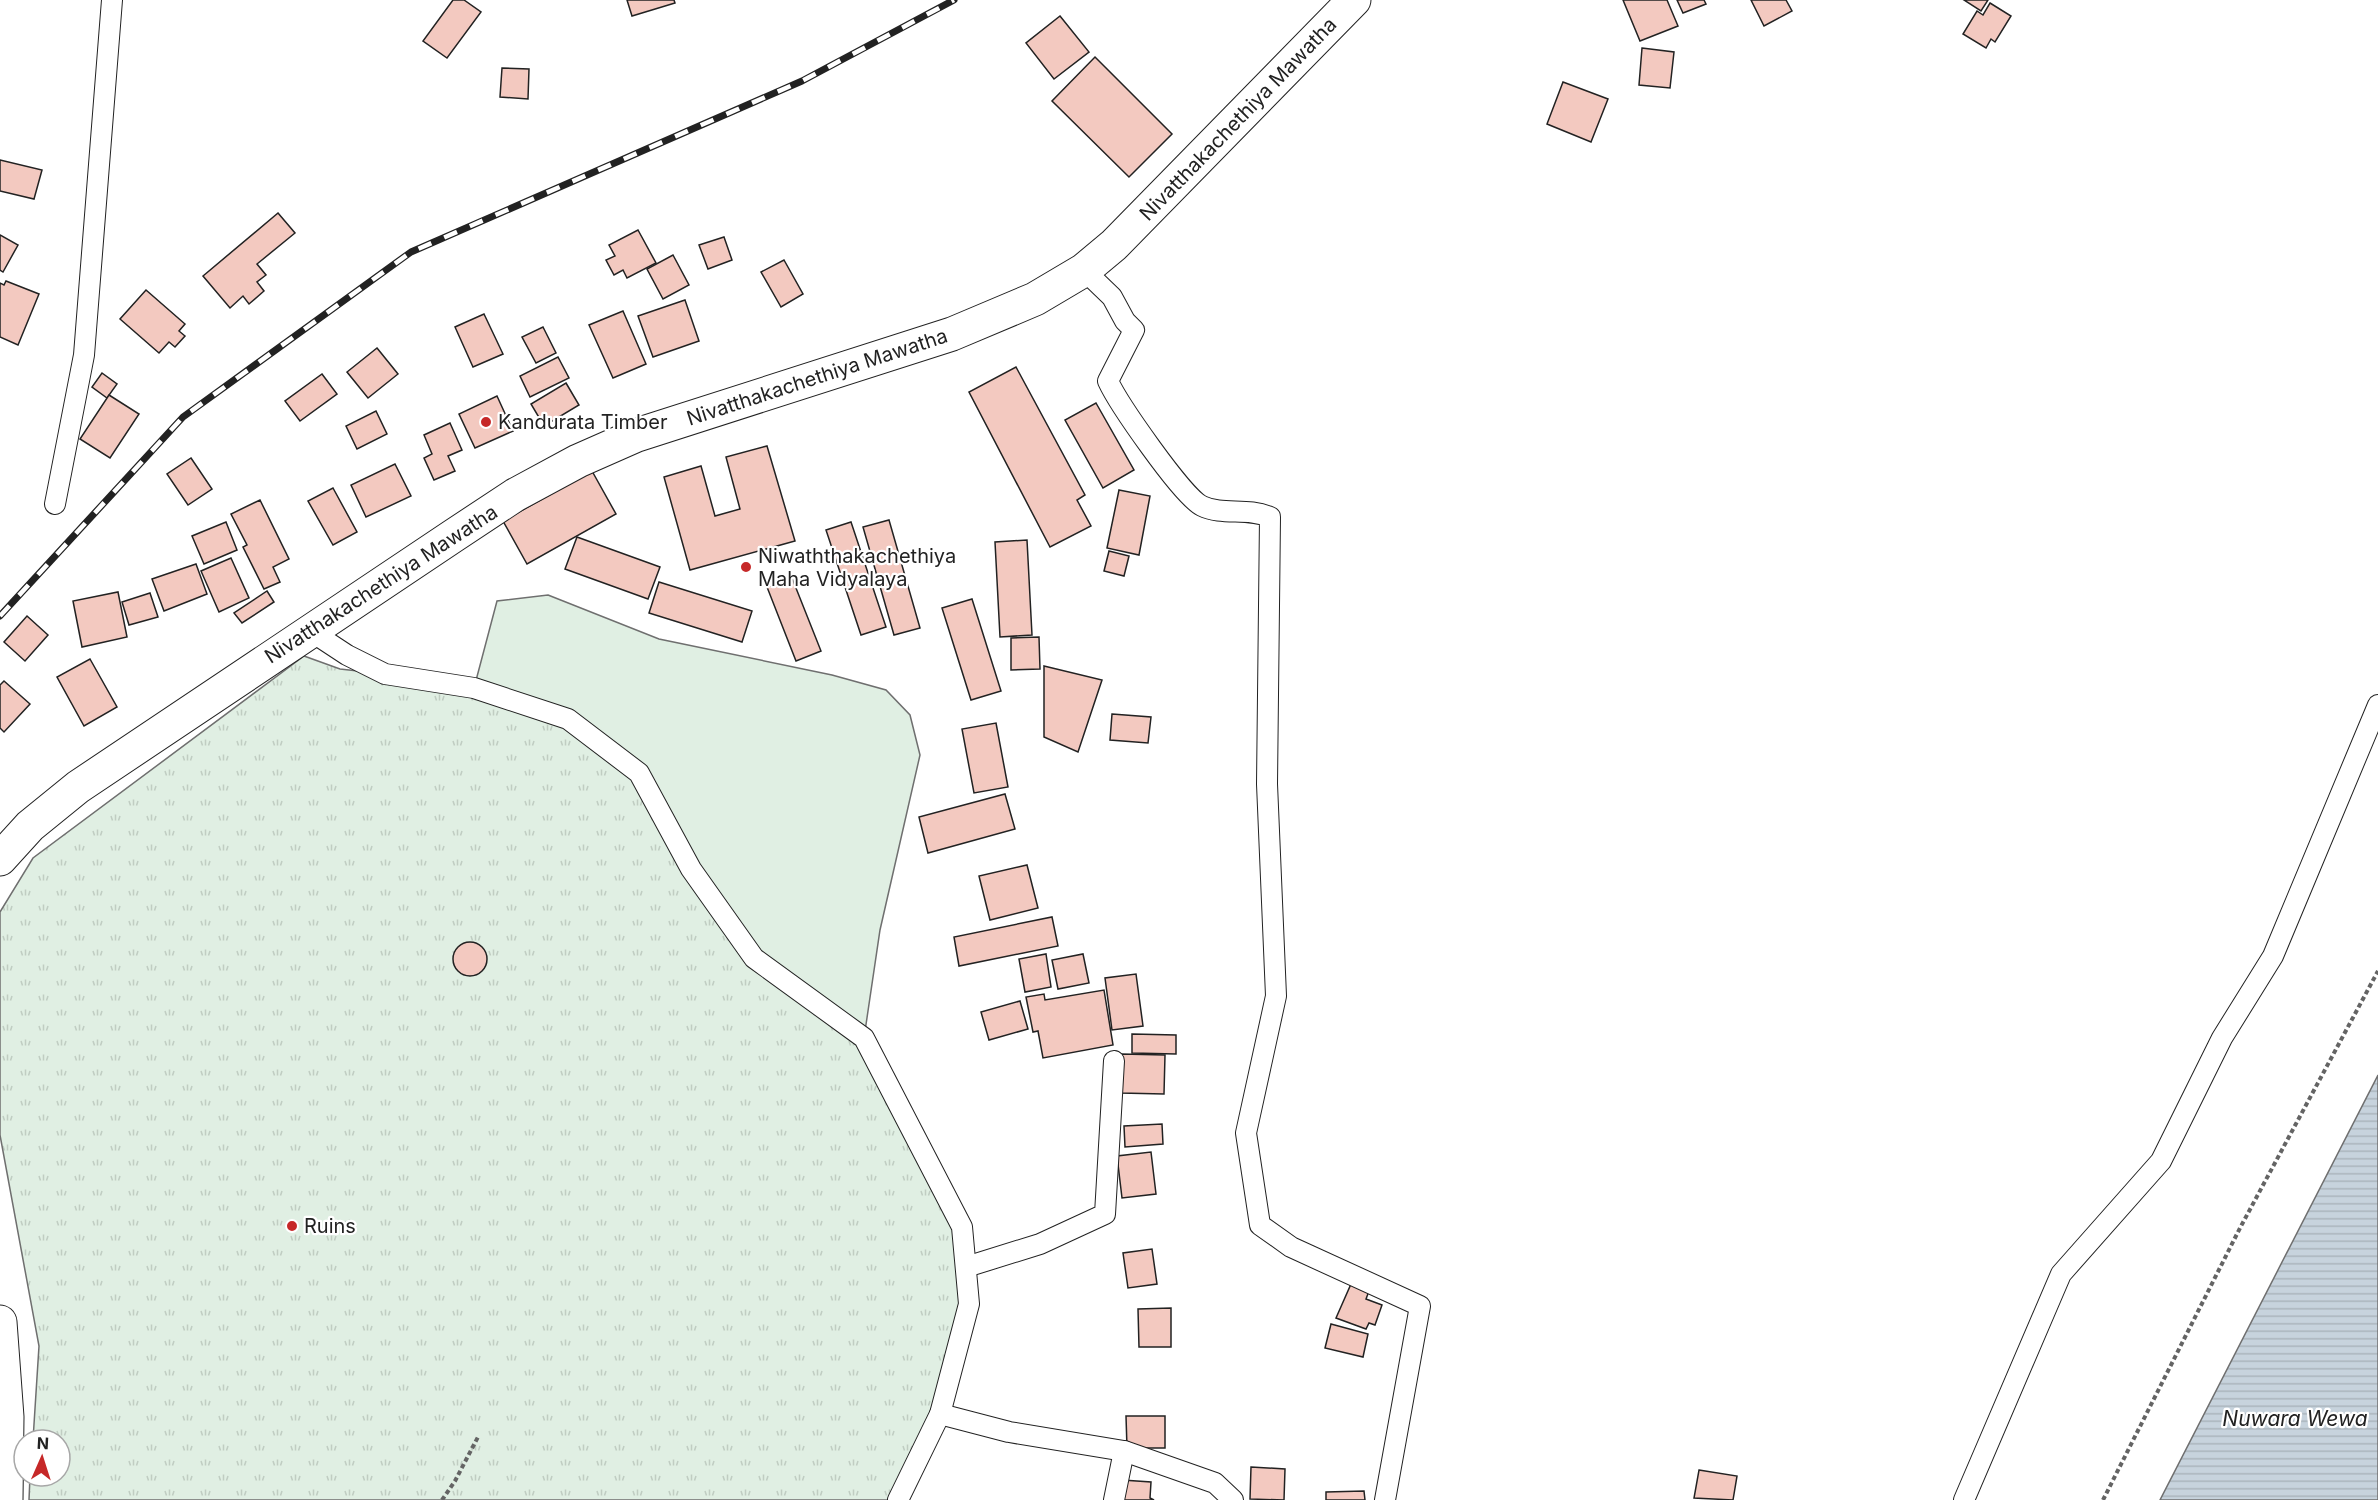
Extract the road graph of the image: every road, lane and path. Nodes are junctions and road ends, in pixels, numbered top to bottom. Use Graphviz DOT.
graph roads {
  1 [pos="112,0"];
  2 [pos="1354,0"];
  3 [pos="1084,270"];
  4 [pos="55,504"];
  5 [pos="309,630"];
  6 [pos="2378,705"];
  7 [pos="0,860"];
  8 [pos="2378,971"];
  9 [pos="1114,1061"];
  10 [pos="966,1268"];
  11 [pos="0,1322"];
  12 [pos="940,1414"];
  13 [pos="479,1435"];
  14 [pos="1124,1451"];
  15 [pos="6,1500"];
  16 [pos="442,1500"];
  17 [pos="898,1500"];
  18 [pos="1114,1500"];
  19 [pos="1233,1500"];
  20 [pos="1385,1500"];
  21 [pos="1964,1500"];
  22 [pos="2103,1500"];
  1 -- 4 [label="street"];
  2 -- 3 [label="highway, Nivatthakachethiya Mawatha"];
  3 -- 5 [label="highway, Nivatthakachethiya Mawatha"];
  3 -- 20 [label="street"];
  5 -- 7 [label="highway, Nivatthakachethiya Mawatha"];
  5 -- 10 [label="street"];
  6 -- 21 [label="street"];
  8 -- 22 [label="path"];
  9 -- 10 [label="street"];
  10 -- 12 [label="street"];
  11 -- 15 [label="highway"];
  12 -- 14 [label="street"];
  12 -- 17 [label="street"];
  13 -- 16 [label="path"];
  14 -- 18 [label="street"];
  14 -- 19 [label="street"];
}
